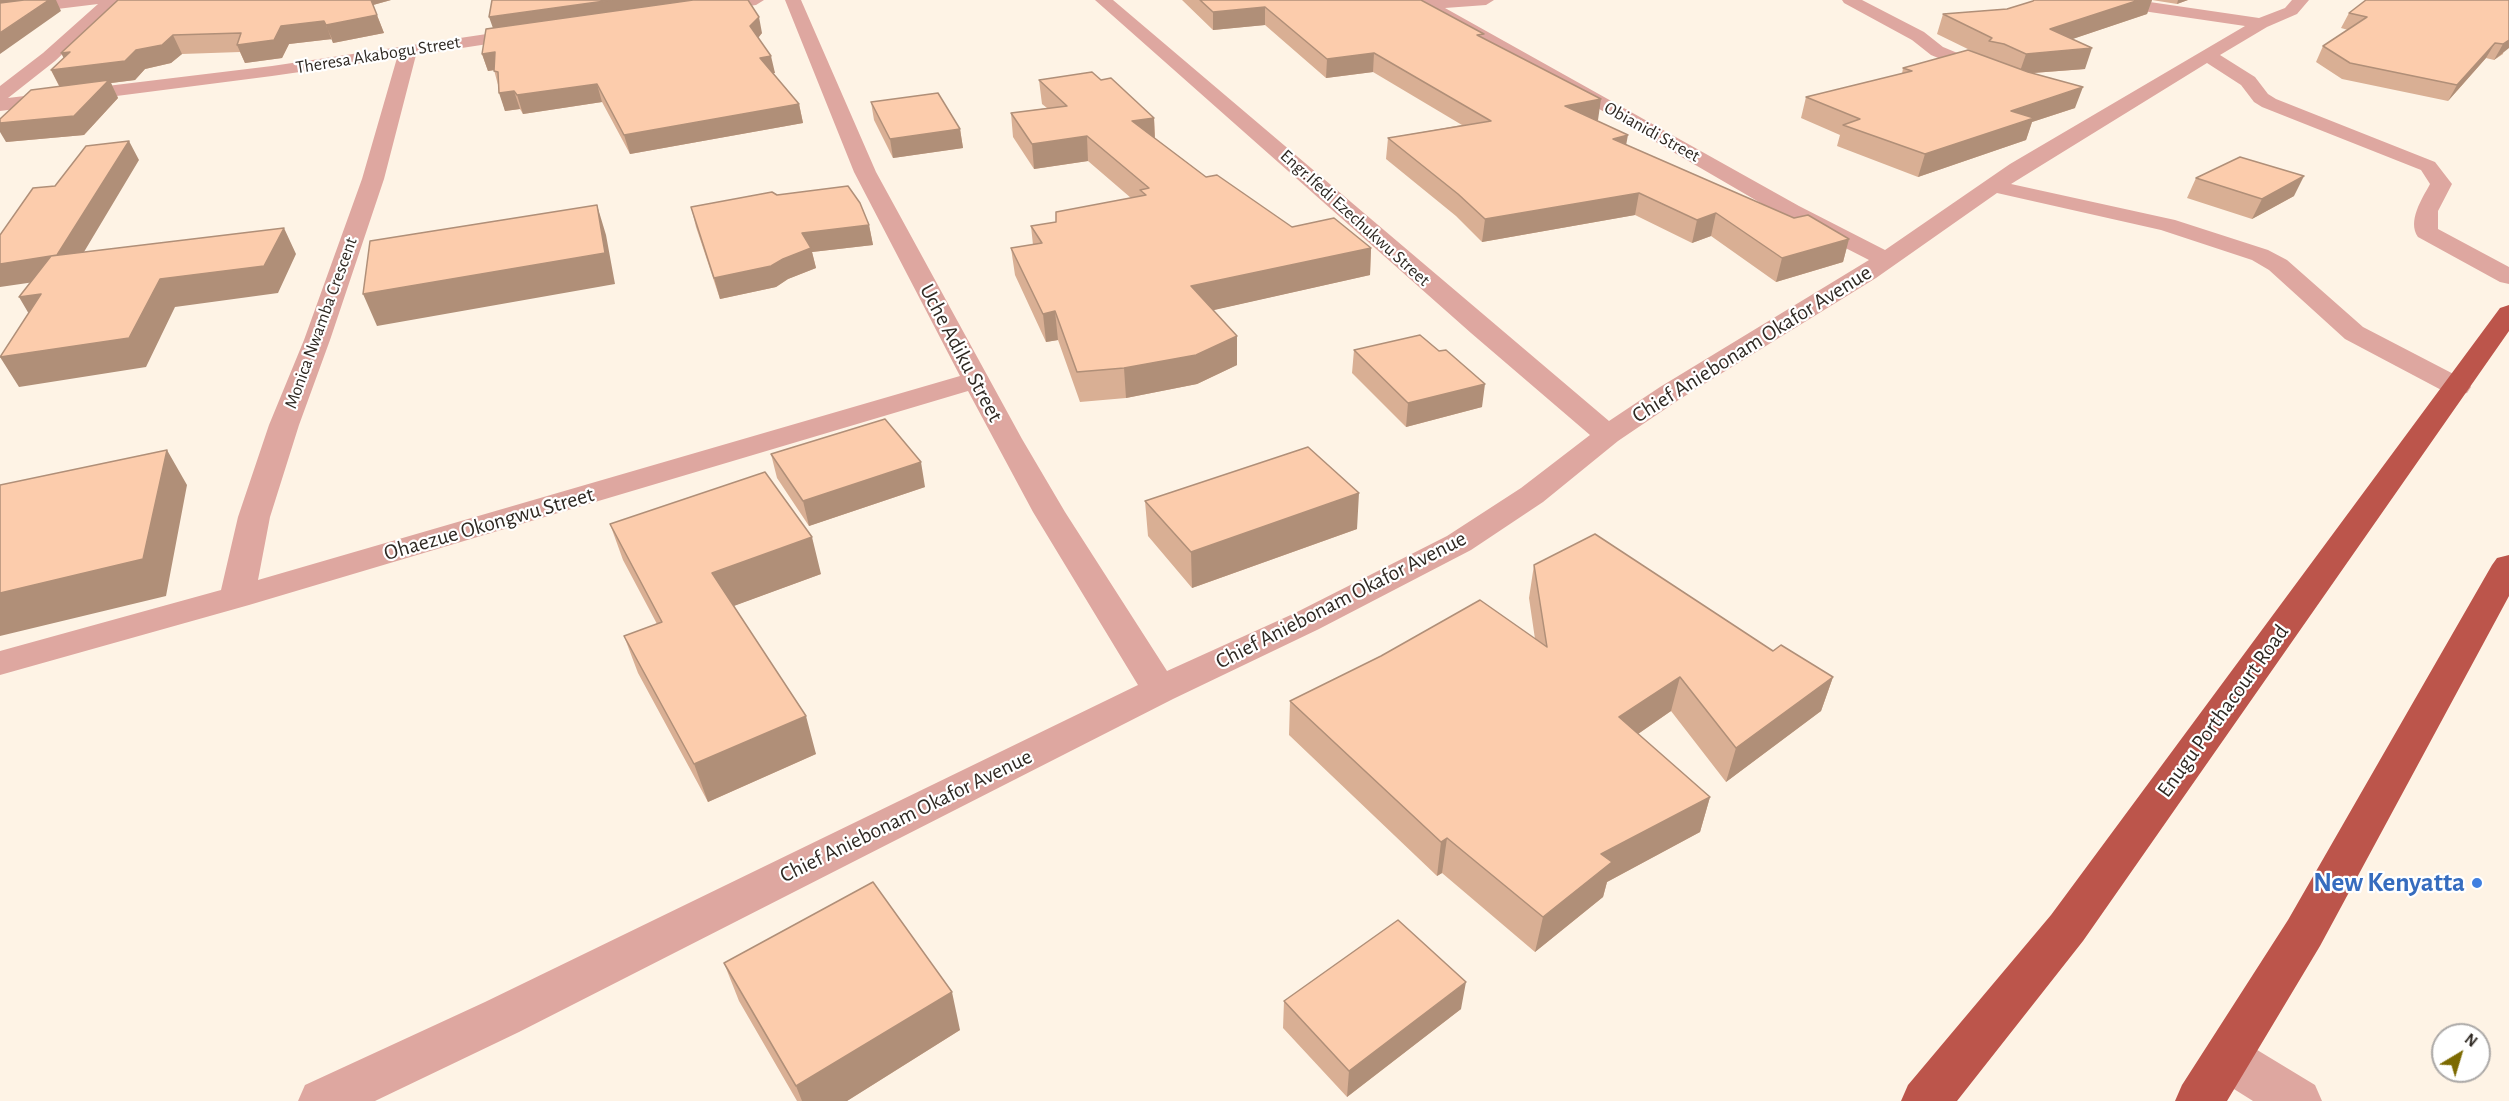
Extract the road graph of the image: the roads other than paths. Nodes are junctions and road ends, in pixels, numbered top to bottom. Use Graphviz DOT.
graph roads {
  1 [pos="94,0"];
  2 [pos="112,0"];
  3 [pos="756,0"];
  4 [pos="793,0"];
  5 [pos="1103,0"];
  6 [pos="1486,0"];
  7 [pos="1850,0"];
  8 [pos="2102,0"];
  9 [pos="2301,0"];
  10 [pos="1424,2"];
  11 [pos="685,10"];
  12 [pos="0,11"];
  13 [pos="2261,23"];
  14 [pos="544,31"];
  15 [pos="408,50"];
  16 [pos="2207,55"];
  17 [pos="2007,79"];
  18 [pos="0,95"];
  19 [pos="0,105"];
  20 [pos="1994,186"];
  21 [pos="1887,260"];
  22 [pos="2509,278"];
  23 [pos="2509,313"];
  24 [pos="976,380"];
  25 [pos="2457,387"];
  26 [pos="1608,435"];
  27 [pos="2509,565"];
  28 [pos="237,597"];
  29 [pos="0,663"];
  30 [pos="1160,690"];
  31 [pos="2227,1058"];
  32 [pos="323,1101"];
  33 [pos="1926,1101"];
  34 [pos="2200,1101"];
  35 [pos="2297,1101"];
  1 -- 12 [label="street"];
  2 -- 18 [label="street"];
  3 -- 11 [label="street"];
  4 -- 24 [label="street, Uche Adiku Street"];
  5 -- 26 [label="street, Engr.Ifedi Ezechukwu Street"];
  6 -- 10 [label="street"];
  7 -- 17 [label="street"];
  8 -- 13 [label="street"];
  9 -- 13 [label="street, Chief Aniebonam Okafor Avenue"];
  10 -- 21 [label="street, Obianidi Street"];
  13 -- 16 [label="street, Chief Aniebonam Okafor Avenue"];
  14 -- 15 [label="street, Theresa Akabogu Street"];
  15 -- 19 [label="street, Theresa Akabogu Street"];
  15 -- 28 [label="street, Monica Nwamba Crescent"];
  16 -- 20 [label="street, Chief Aniebonam Okafor Avenue"];
  16 -- 22 [label="street"];
  20 -- 21 [label="street, Chief Aniebonam Okafor Avenue"];
  20 -- 25 [label="street"];
  21 -- 26 [label="street, Chief Aniebonam Okafor Avenue"];
  23 -- 25 [label="highway, Enugu Porthacourt Road"];
  24 -- 28 [label="street, Ohaezue Okongwu Street"];
  24 -- 30 [label="street, Uche Adiku Street"];
  25 -- 33 [label="highway, Enugu Porthacourt Road"];
  26 -- 30 [label="street, Chief Aniebonam Okafor Avenue"];
  27 -- 31 [label="highway"];
  28 -- 29 [label="street, Ohaezue Okongwu Street"];
  30 -- 32 [label="street, Chief Aniebonam Okafor Avenue"];
  31 -- 34 [label="highway"];
  31 -- 35 [label="street"];
}
